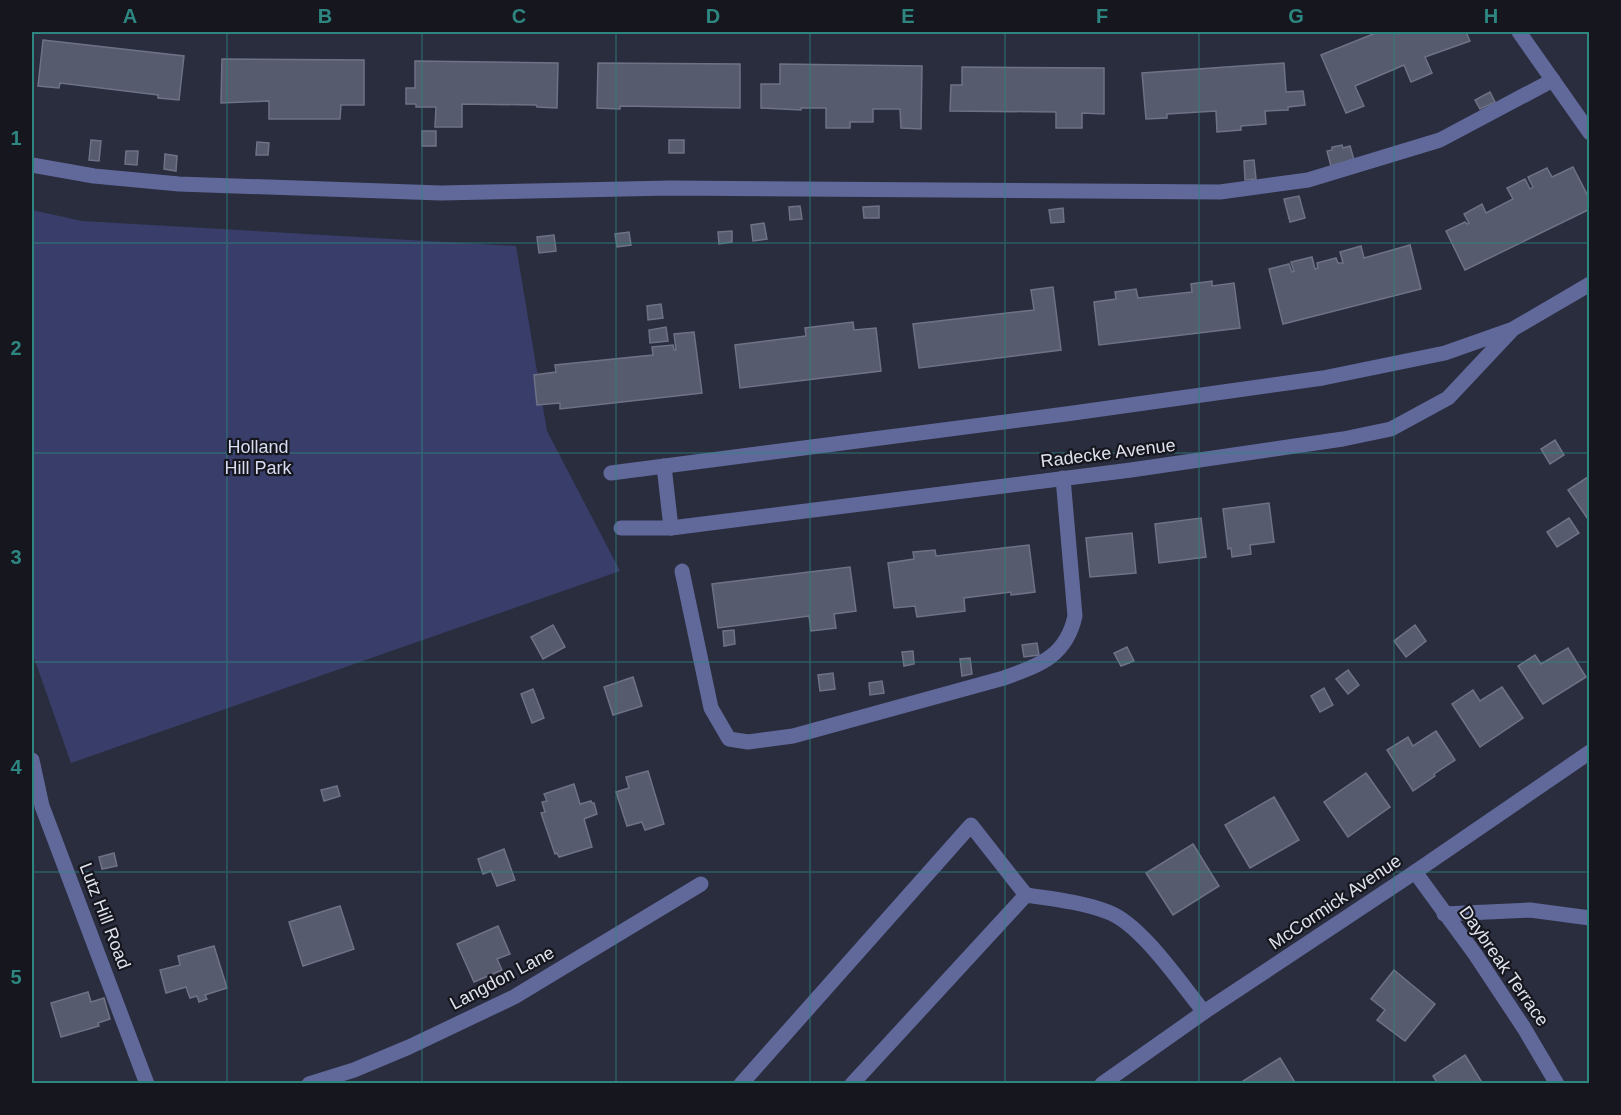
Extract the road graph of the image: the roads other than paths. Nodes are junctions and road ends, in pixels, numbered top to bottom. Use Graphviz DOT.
graph roads {
  1 [pos="1519,32"];
  2 [pos="1553,80"];
  3 [pos="1590,133"];
  4 [pos="32,165"];
  5 [pos="1590,284"];
  6 [pos="1513,328"];
  7 [pos="664,466"];
  8 [pos="611,473"];
  9 [pos="1063,478"];
  10 [pos="621,528"];
  11 [pos="671,528"];
  12 [pos="682,571"];
  13 [pos="1590,752"];
  14 [pos="32,760"];
  15 [pos="1415,872"];
  16 [pos="701,884"];
  17 [pos="1026,895"];
  18 [pos="1444,914"];
  19 [pos="1590,918"];
  20 [pos="1204,1012"];
  21 [pos="147,1083"];
  22 [pos="309,1083"];
  23 [pos="741,1083"];
  24 [pos="852,1083"];
  25 [pos="1102,1083"];
  26 [pos="1557,1083"];
  1 -- 2 [label="street"];
  2 -- 3 [label="street"];
  2 -- 4 [label="street"];
  5 -- 6 [label="street, Radecke Avenue"];
  6 -- 7 [label="street, Radecke Avenue"];
  6 -- 9 [label="street, Radecke Avenue"];
  7 -- 8 [label="street, Radecke Avenue"];
  7 -- 11 [label="street"];
  9 -- 11 [label="street, Radecke Avenue"];
  9 -- 12 [label="street"];
  10 -- 11 [label="street, Radecke Avenue"];
  13 -- 15 [label="street, McCormick Avenue"];
  14 -- 21 [label="street, Lutz Hill Road"];
  15 -- 18 [label="street, Daybreak Terrace"];
  15 -- 20 [label="street, McCormick Avenue"];
  16 -- 22 [label="street, Langdon Lane"];
  17 -- 20 [label="street"];
  17 -- 23 [label="street"];
  17 -- 24 [label="street"];
  18 -- 19 [label="street"];
  18 -- 26 [label="street, Daybreak Terrace"];
  20 -- 25 [label="street, McCormick Avenue"];
}
